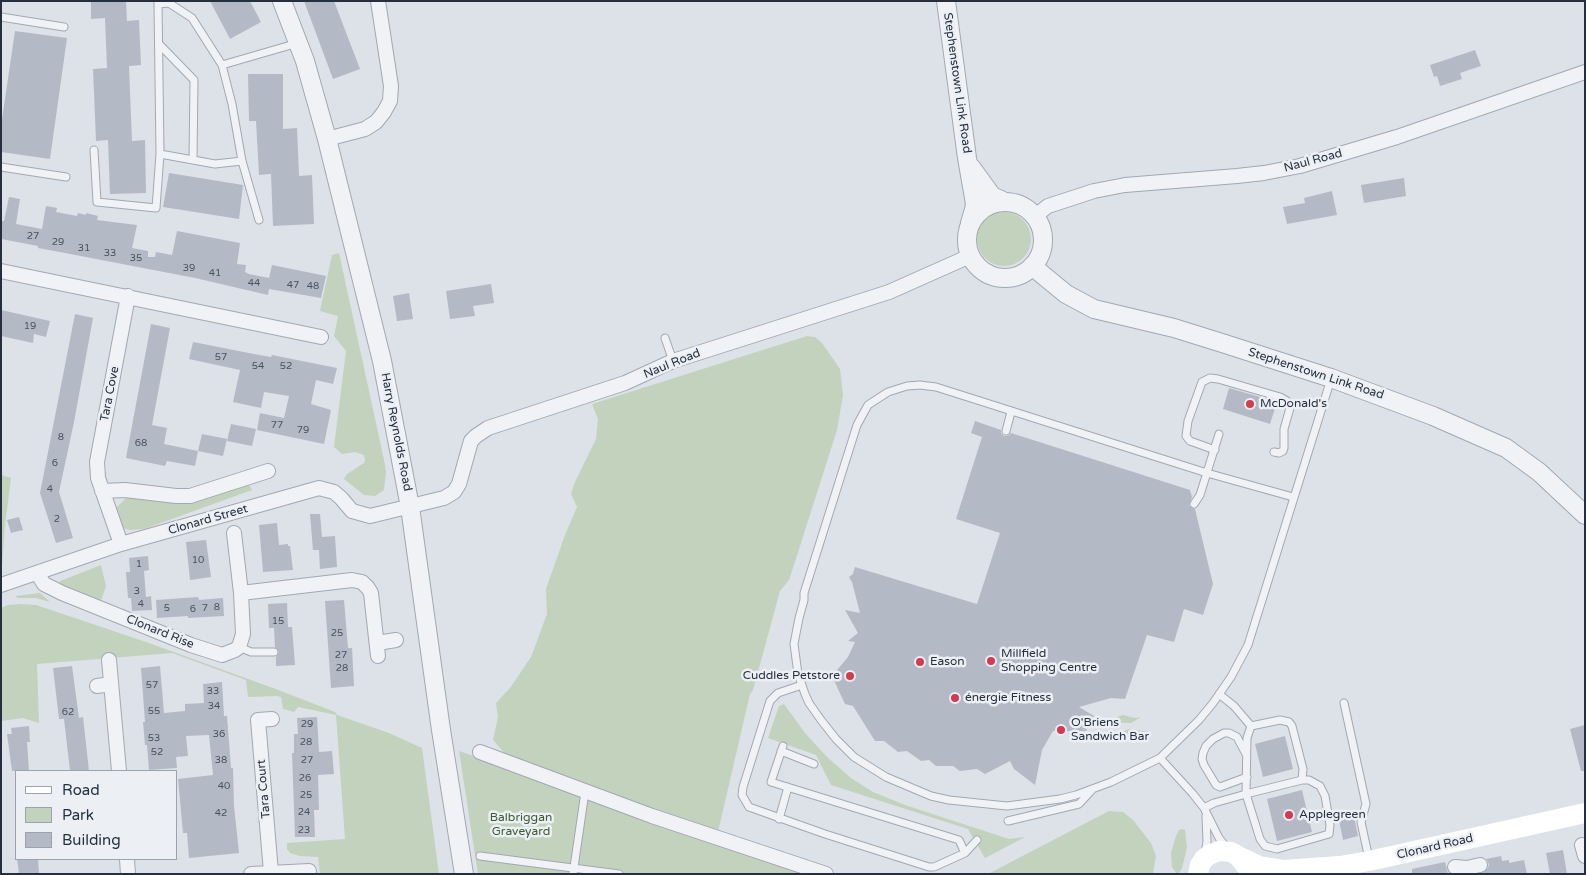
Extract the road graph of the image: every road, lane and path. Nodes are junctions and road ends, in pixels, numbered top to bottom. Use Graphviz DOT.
graph roads {
  1 [pos="282,1"];
  2 [pos="378,1"];
  3 [pos="946,1"];
  4 [pos="158,3"];
  5 [pos="1,17"];
  6 [pos="64,26"];
  7 [pos="299,43"];
  8 [pos="159,44"];
  9 [pos="222,65"];
  10 [pos="1585,72"];
  11 [pos="327,138"];
  12 [pos="94,150"];
  13 [pos="160,154"];
  14 [pos="193,160"];
  15 [pos="242,161"];
  16 [pos="969,165"];
  17 [pos="1,167"];
  18 [pos="66,177"];
  19 [pos="1003,201"];
  20 [pos="1035,216"];
  21 [pos="260,220"];
  22 [pos="970,224"];
  23 [pos="970,256"];
  24 [pos="1032,266"];
  25 [pos="1,271"];
  26 [pos="128,296"];
  27 [pos="322,337"];
  28 [pos="665,338"];
  29 [pos="673,361"];
  30 [pos="1331,378"];
  31 [pos="1011,412"];
  32 [pos="1006,431"];
  33 [pos="1219,434"];
  34 [pos="1215,450"];
  35 [pos="1274,452"];
  36 [pos="268,470"];
  37 [pos="1207,473"];
  38 [pos="102,491"];
  39 [pos="1294,497"];
  40 [pos="1194,504"];
  41 [pos="410,507"];
  42 [pos="1585,515"];
  43 [pos="234,533"];
  44 [pos="122,544"];
  45 [pos="37,573"];
  46 [pos="1,585"];
  47 [pos="241,593"];
  48 [pos="396,640"];
  49 [pos="239,647"];
  50 [pos="274,652"];
  51 [pos="109,660"];
  52 [pos="111,684"];
  53 [pos="802,685"];
  54 [pos="97,686"];
  55 [pos="1219,694"];
  56 [pos="1344,703"];
  57 [pos="272,719"];
  58 [pos="1251,726"];
  59 [pos="480,752"];
  60 [pos="1247,756"];
  61 [pos="1160,758"];
  62 [pos="814,764"];
  63 [pos="119,770"];
  64 [pos="1247,778"];
  65 [pos="1302,780"];
  66 [pos="788,787"];
  67 [pos="1093,789"];
  68 [pos="585,792"];
  69 [pos="1246,794"];
  70 [pos="1204,809"];
  71 [pos="1585,813"];
  72 [pos="779,819"];
  73 [pos="1008,821"];
  74 [pos="977,840"];
  75 [pos="965,852"];
  76 [pos="1234,854"];
  77 [pos="480,856"];
  78 [pos="127,860"];
  79 [pos="1370,861"];
  80 [pos="1199,868"];
  81 [pos="574,870"];
  82 [pos="308,871"];
  83 [pos="271,872"];
  84 [pos="1279,872"];
  85 [pos="128,874"];
  86 [pos="251,874"];
  87 [pos="464,874"];
  88 [pos="620,874"];
  89 [pos="826,874"];
  90 [pos="1248,874"];
  1 -- 7 [label="street, Harry Reynolds Road"];
  2 -- 11 [label="street"];
  3 -- 16 [label="street, Stephenstown Link Road"];
  4 -- 8 [label="lane"];
  4 -- 9 [label="lane"];
  5 -- 6 [label="lane"];
  7 -- 9 [label="lane"];
  7 -- 11 [label="street, Harry Reynolds Road"];
  8 -- 13 [label="lane"];
  8 -- 14 [label="lane"];
  9 -- 15 [label="lane"];
  10 -- 20 [label="street, Naul Road"];
  11 -- 41 [label="street, Harry Reynolds Road"];
  12 -- 13 [label="lane"];
  13 -- 14 [label="lane"];
  14 -- 15 [label="lane"];
  15 -- 21 [label="lane"];
  16 -- 19 [label="street, Stephenstown Link Road"];
  16 -- 22 [label="street, Stephenstown Link Road"];
  17 -- 18 [label="lane"];
  19 -- 20 [label="street"];
  19 -- 22 [label="street"];
  20 -- 24 [label="street"];
  22 -- 23 [label="street"];
  23 -- 24 [label="street"];
  23 -- 29 [label="street, Naul Road"];
  24 -- 30 [label="street, Stephenstown Link Road"];
  25 -- 26 [label="street"];
  26 -- 27 [label="street"];
  26 -- 38 [label="street, Tara Cove"];
  28 -- 29 [label="lane"];
  29 -- 41 [label="street, Naul Road"];
  30 -- 39 [label="lane"];
  30 -- 42 [label="street, Stephenstown Link Road"];
  31 -- 32 [label="lane"];
  31 -- 37 [label="lane"];
  31 -- 53 [label="lane"];
  33 -- 34 [label="lane"];
  34 -- 35 [label="lane"];
  34 -- 37 [label="lane"];
  36 -- 38 [label="street"];
  37 -- 39 [label="lane"];
  37 -- 40 [label="lane"];
  38 -- 44 [label="street, Tara Cove"];
  39 -- 55 [label="lane"];
  41 -- 44 [label="street, Clonard Street"];
  41 -- 87 [label="street, Harry Reynolds Road"];
  43 -- 47 [label="street"];
  44 -- 45 [label="street, Clonard Street"];
  45 -- 46 [label="street, Clonard Street"];
  45 -- 49 [label="street, Clonard Rise"];
  47 -- 48 [label="street"];
  47 -- 49 [label="street"];
  49 -- 50 [label="lane"];
  51 -- 52 [label="street"];
  52 -- 54 [label="street"];
  52 -- 63 [label="street"];
  53 -- 67 [label="lane"];
  53 -- 72 [label="lane"];
  55 -- 58 [label="lane"];
  55 -- 61 [label="lane"];
  56 -- 79 [label="lane"];
  57 -- 83 [label="street, Tara Court"];
  58 -- 60 [label="lane"];
  58 -- 65 [label="lane"];
  59 -- 68 [label="street"];
  60 -- 64 [label="lane"];
  60 -- 64 [label="lane"];
  61 -- 67 [label="lane"];
  61 -- 70 [label="lane"];
  62 -- 66 [label="lane"];
  64 -- 69 [label="lane"];
  65 -- 69 [label="lane"];
  65 -- 69 [label="lane"];
  66 -- 72 [label="lane"];
  66 -- 75 [label="lane"];
  67 -- 73 [label="lane"];
  68 -- 81 [label="lane"];
  68 -- 89 [label="street"];
  69 -- 70 [label="lane"];
  70 -- 76 [label="lane"];
  70 -- 80 [label="lane"];
  71 -- 79 [label="main road, Clonard Road"];
  72 -- 75 [label="lane"];
  74 -- 75 [label="lane"];
  76 -- 80 [label="main road"];
  76 -- 84 [label="main road, Clonard Road"];
  76 -- 90 [label="main road"];
  77 -- 81 [label="lane"];
  78 -- 85 [label="street"];
  79 -- 84 [label="main road, Clonard Road"];
  81 -- 88 [label="lane"];
  82 -- 83 [label="street"];
  83 -- 86 [label="street"];
}
